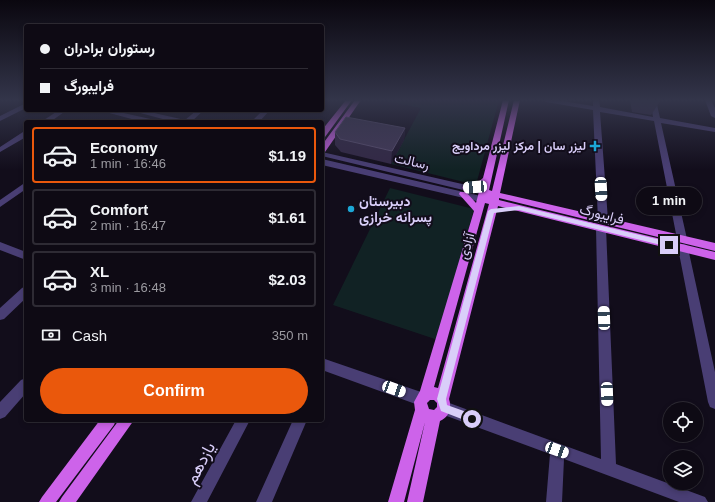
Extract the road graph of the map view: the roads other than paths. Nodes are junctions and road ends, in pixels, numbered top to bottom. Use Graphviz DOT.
graph roads {
  1 [pos="331,123"];
  2 [pos="341,123"];
  3 [pos="500,123"];
  4 [pos="512,123"];
  5 [pos="597,123"];
  6 [pos="658,123"];
  7 [pos="680,123"];
  8 [pos="715,130"];
  9 [pos="324,132"];
  10 [pos="24,135"];
  11 [pos="324,147"];
  12 [pos="0,150"];
  13 [pos="324,155"];
  14 [pos="324,162"];
  15 [pos="486,180"];
  16 [pos="498,181"];
  17 [pos="24,186"];
  18 [pos="465,191"];
  19 [pos="482,195"];
  20 [pos="511,198"];
  21 [pos="493,202"];
  22 [pos="0,204"];
  23 [pos="478,210"];
  24 [pos="602,224"];
  25 [pos="683,244"];
  26 [pos="0,246"];
  27 [pos="715,247"];
  28 [pos="24,255"];
  29 [pos="715,256"];
  30 [pos="24,293"];
  31 [pos="0,315"];
  32 [pos="324,367"];
  33 [pos="24,386"];
  34 [pos="423,400"];
  35 [pos="715,402"];
  36 [pos="440,408"];
  37 [pos="0,412"];
  38 [pos="107,422"];
  39 [pos="126,422"];
  40 [pos="243,422"];
  41 [pos="299,422"];
  42 [pos="557,450"];
  43 [pos="609,469"];
  44 [pos="679,498"];
  45 [pos="47,502"];
  46 [pos="67,502"];
  47 [pos="199,502"];
  48 [pos="264,502"];
  49 [pos="396,502"];
  50 [pos="415,502"];
  51 [pos="554,502"];
  52 [pos="700,502"];
  1 -- 9 [label="main road"];
  2 -- 11 [label="main road"];
  3 -- 15 [label="main road, آزادی"];
  4 -- 16 [label="main road, آزادی"];
  5 -- 24 [label="street"];
  6 -- 25 [label="street"];
  7 -- 8 [label="street"];
  10 -- 12 [label="street"];
  13 -- 18 [label="street, رسالت"];
  14 -- 18 [label="street, رسالت"];
  15 -- 18 [label="main road"];
  15 -- 19 [label="main road, آزادی"];
  16 -- 20 [label="main road"];
  16 -- 21 [label="main road, آزادی"];
  17 -- 22 [label="street"];
  18 -- 19 [label="street, رسالت"];
  18 -- 23 [label="main road"];
  19 -- 21 [label="main road, فرایبورگ"];
  19 -- 23 [label="main road, آزادی"];
  20 -- 21 [label="main road, فرایبورگ"];
  20 -- 24 [label="main road, فرایبورگ"];
  21 -- 24 [label="main road, فرایبورگ"];
  21 -- 36 [label="main road, آزادی"];
  23 -- 34 [label="main road, آزادی"];
  24 -- 25 [label="main road, فرایبورگ"];
  24 -- 43 [label="street"];
  25 -- 27 [label="main road, فرایبورگ"];
  25 -- 29 [label="main road, فرایبورگ"];
  25 -- 35 [label="street"];
  26 -- 28 [label="street"];
  30 -- 31 [label="street"];
  32 -- 34 [label="street"];
  33 -- 37 [label="street"];
  34 -- 36 [label="main road"];
  34 -- 36 [label="main road"];
  34 -- 49 [label="main road, آزادی"];
  36 -- 42 [label="street"];
  36 -- 50 [label="main road, آزادی"];
  38 -- 45 [label="main road"];
  39 -- 46 [label="main road"];
  40 -- 47 [label="street, یازدهم"];
  41 -- 48 [label="street"];
  42 -- 43 [label="street"];
  42 -- 51 [label="street"];
  43 -- 44 [label="street"];
  44 -- 52 [label="street"];
}
